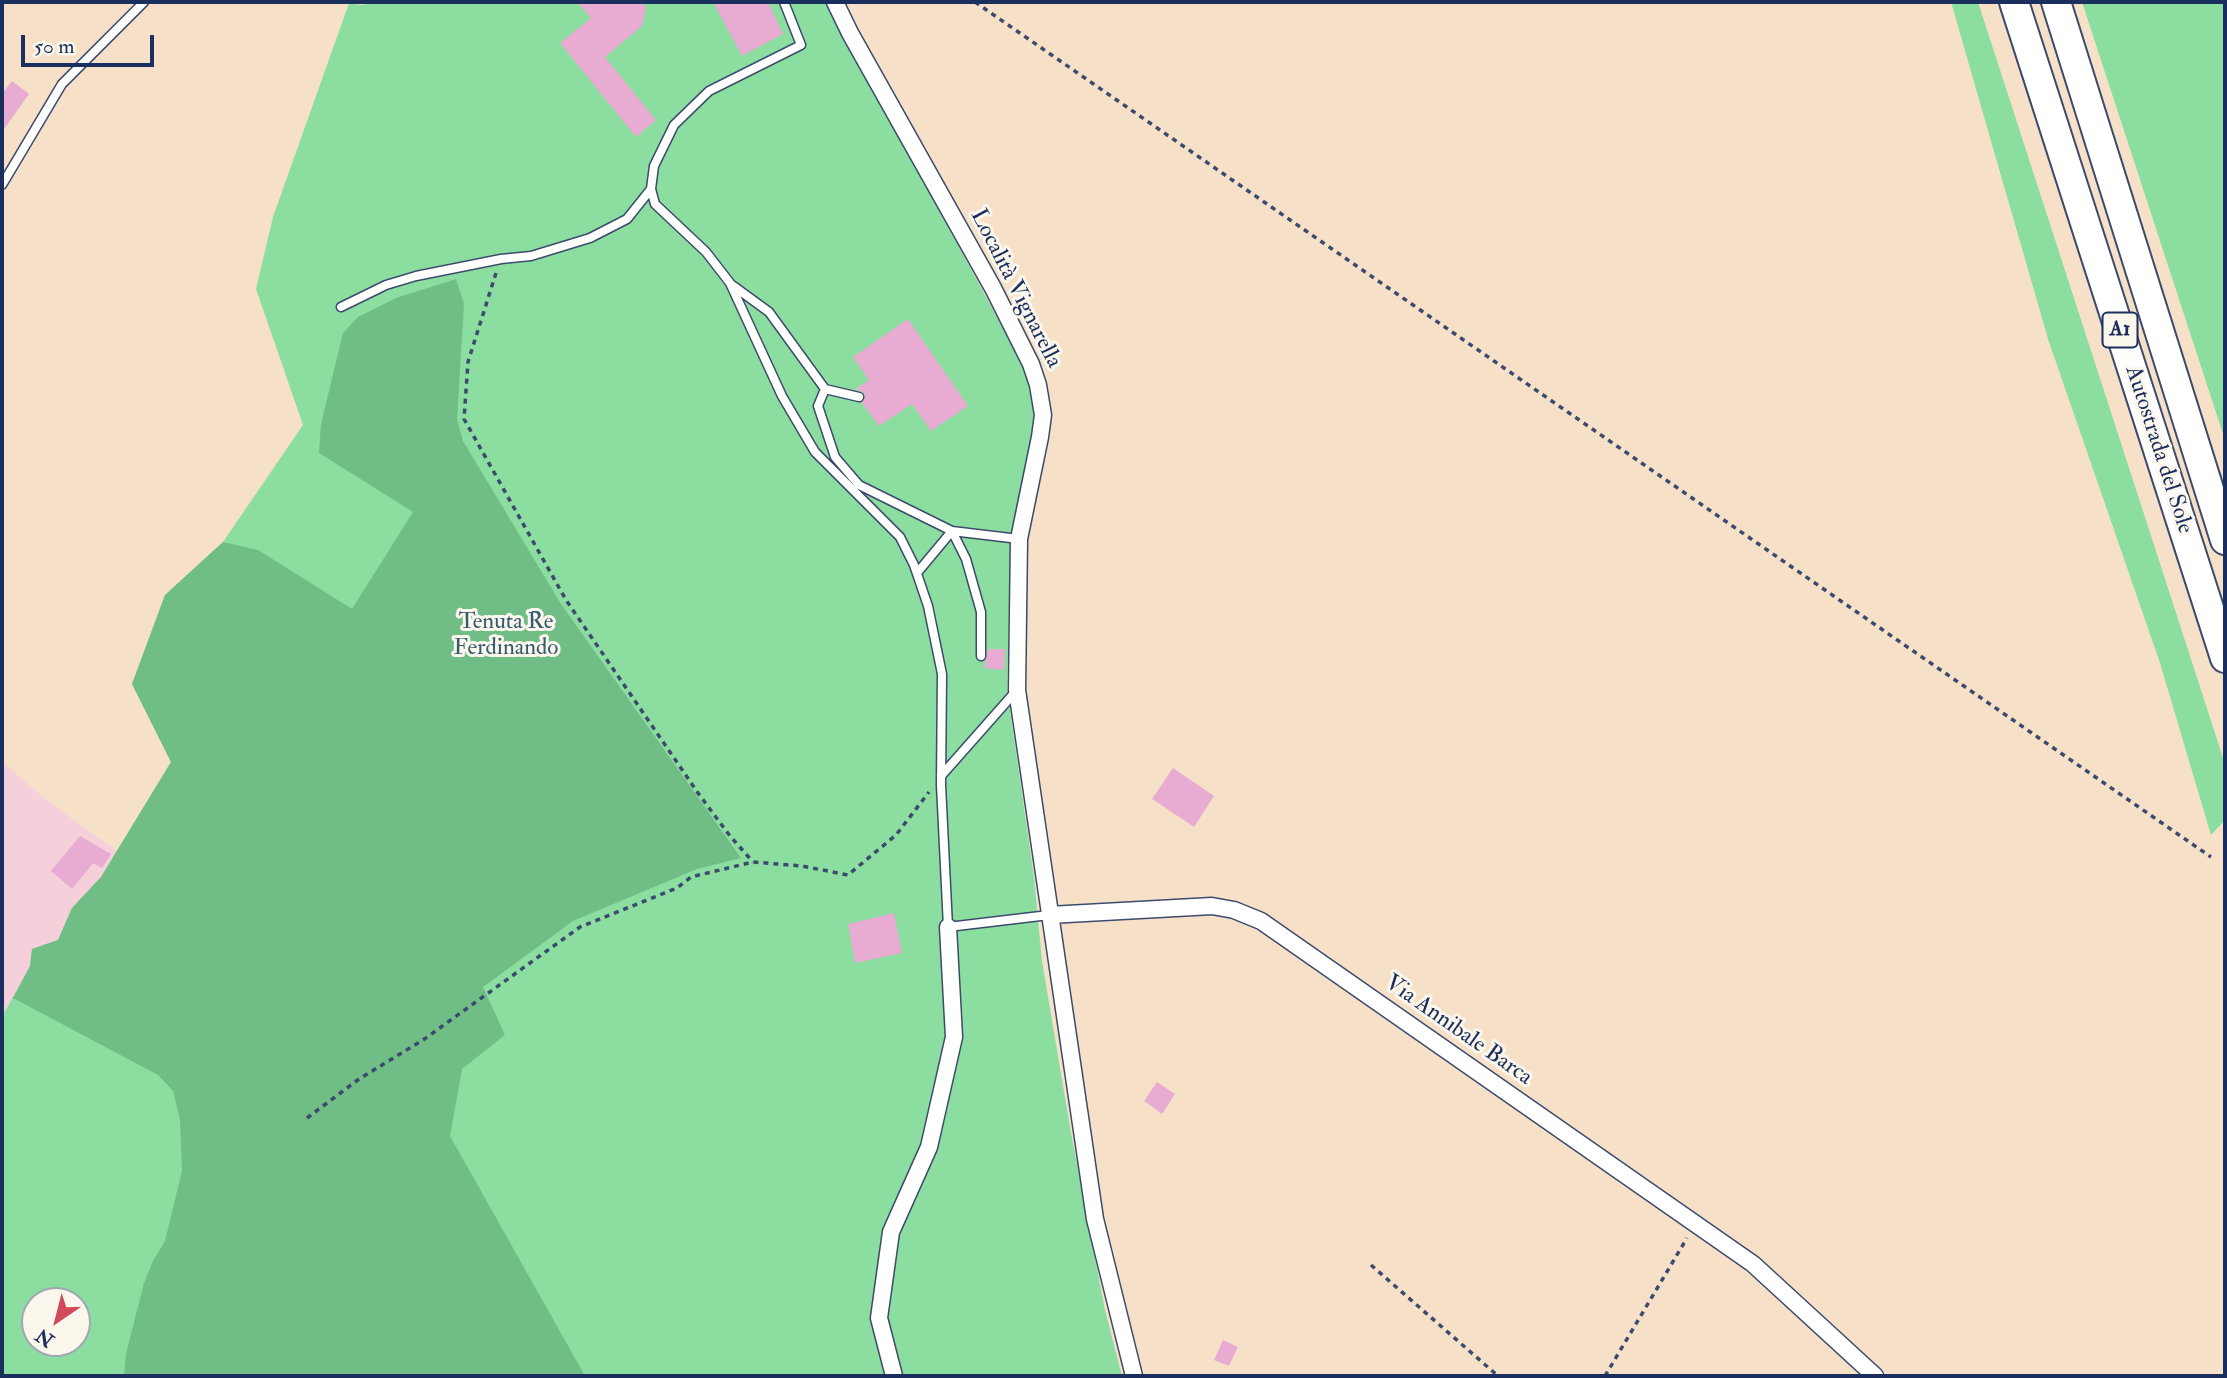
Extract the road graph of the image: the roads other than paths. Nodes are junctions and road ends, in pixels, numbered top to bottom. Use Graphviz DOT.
graph roads {
  1 [pos="144,2"];
  2 [pos="784,2"];
  3 [pos="835,2"];
  4 [pos="2014,2"];
  5 [pos="2056,2"];
  6 [pos="2,185"];
  7 [pos="651,189"];
  8 [pos="730,283"];
  9 [pos="341,307"];
  10 [pos="825,389"];
  11 [pos="859,397"];
  12 [pos="952,531"];
  13 [pos="1020,539"];
  14 [pos="2225,540"];
  15 [pos="917,573"];
  16 [pos="981,656"];
  17 [pos="2225,658"];
  18 [pos="1017,690"];
  19 [pos="942,776"];
  20 [pos="1049,915"];
  21 [pos="948,927"];
  22 [pos="894,1376"];
  23 [pos="1134,1376"];
  24 [pos="1875,1376"];
  1 -- 6 [label="lane"];
  2 -- 7 [label="lane"];
  3 -- 13 [label="street, Località Vignarella"];
  4 -- 17 [label="highway, Autostrada del Sole / A1"];
  5 -- 14 [label="highway, Autostrada del Sole / A1"];
  7 -- 8 [label="lane"];
  7 -- 9 [label="lane"];
  8 -- 10 [label="lane"];
  8 -- 15 [label="lane"];
  10 -- 11 [label="lane"];
  10 -- 12 [label="lane"];
  12 -- 13 [label="lane"];
  12 -- 15 [label="lane"];
  12 -- 16 [label="lane"];
  13 -- 18 [label="street, Località Vignarella"];
  15 -- 19 [label="lane"];
  18 -- 19 [label="lane"];
  18 -- 20 [label="street, Località Vignarella"];
  19 -- 21 [label="lane"];
  20 -- 21 [label="lane, Via Annibale Barca"];
  20 -- 23 [label="street, Località Vignarella"];
  20 -- 24 [label="street, Via Annibale Barca"];
  21 -- 22 [label="street"];
}
